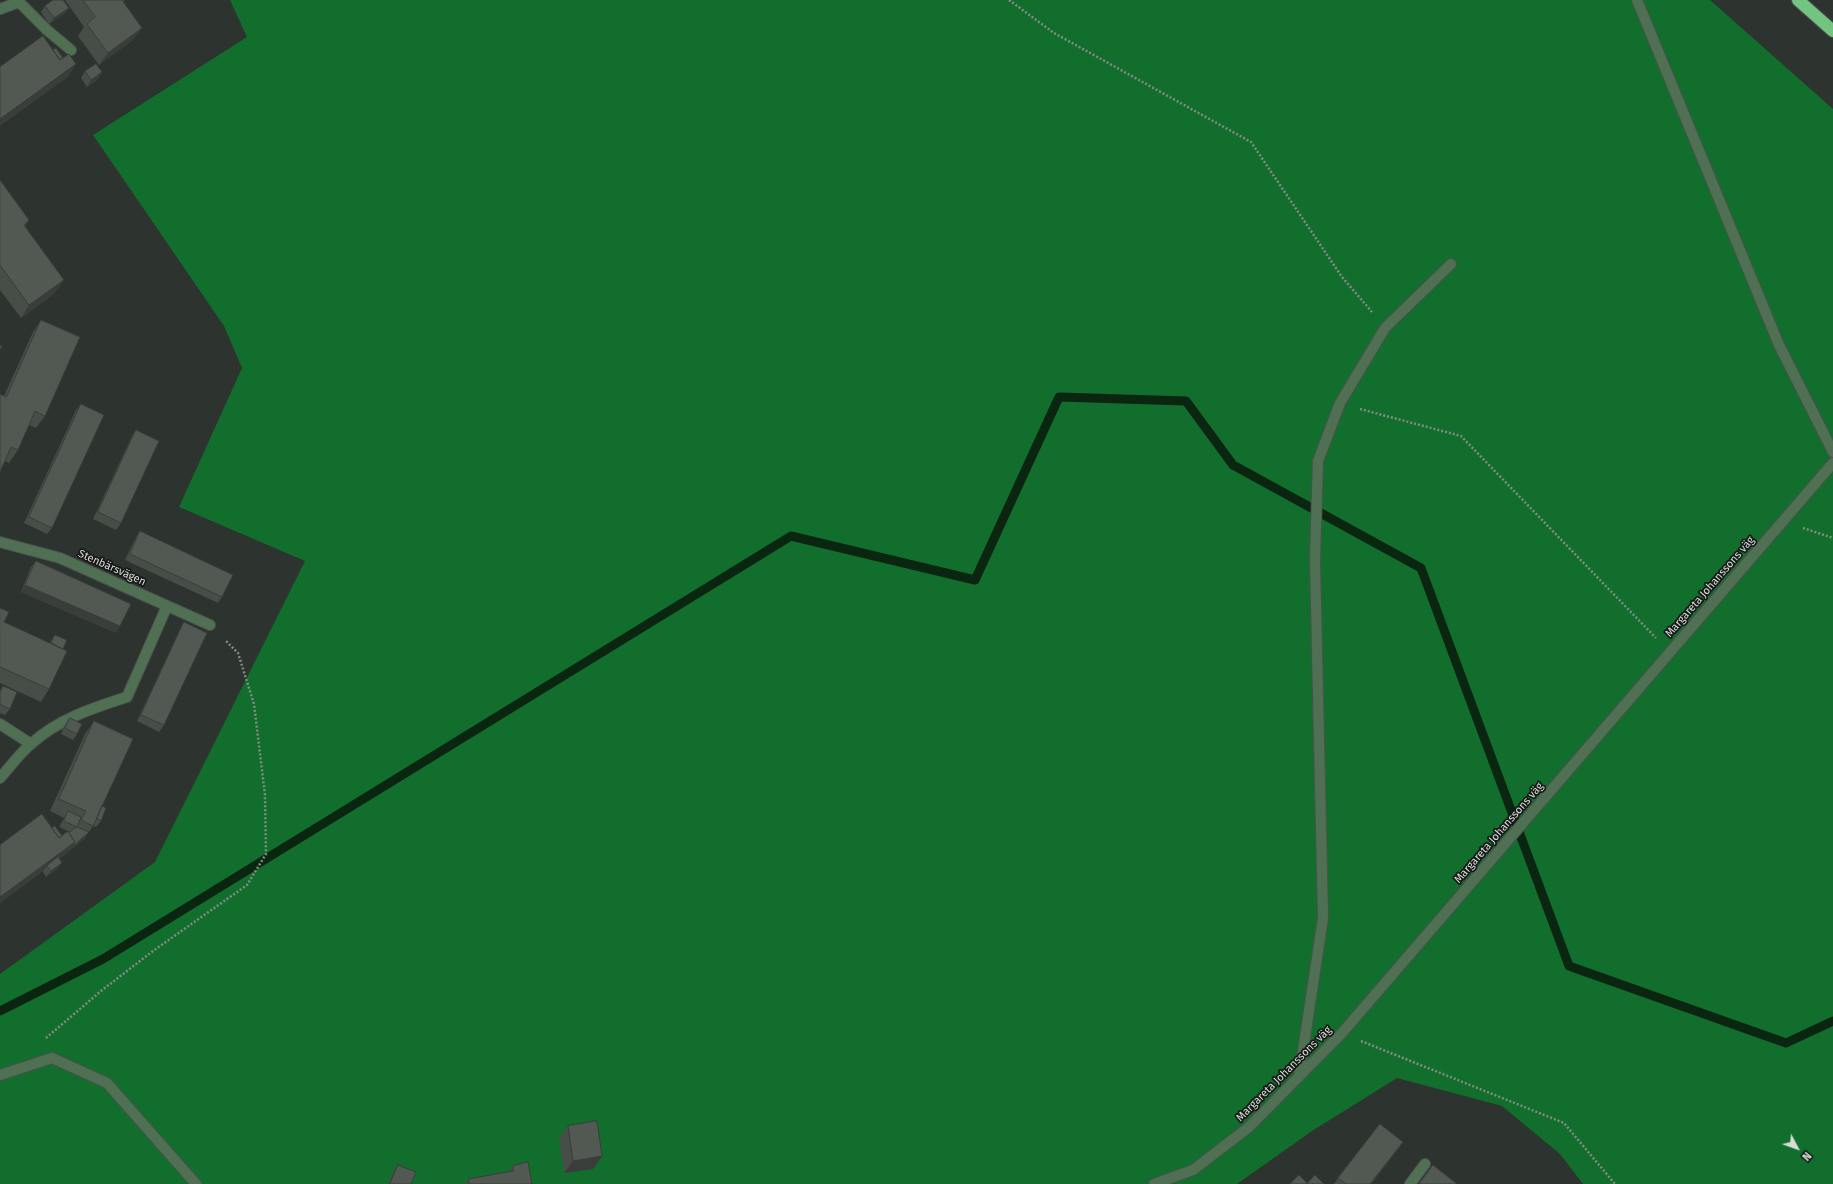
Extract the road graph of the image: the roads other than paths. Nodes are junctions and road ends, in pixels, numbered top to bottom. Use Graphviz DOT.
graph roads {
  1 [pos="1637,0"];
  2 [pos="1798,0"];
  3 [pos="19,1"];
  4 [pos="0,9"];
  5 [pos="1833,31"];
  6 [pos="71,50"];
  7 [pos="1451,264"];
  8 [pos="1833,452"];
  9 [pos="1833,463"];
  10 [pos="0,542"];
  11 [pos="167,606"];
  12 [pos="210,625"];
  13 [pos="0,724"];
  14 [pos="31,744"];
  15 [pos="0,778"];
  16 [pos="0,1075"];
  17 [pos="1299,1077"];
  18 [pos="1425,1164"];
  19 [pos="196,1184"];
  20 [pos="1154,1184"];
  21 [pos="1410,1184"];
  1 -- 8 [label="lane"];
  2 -- 5 [label="highway"];
  3 -- 4 [label="lane"];
  3 -- 6 [label="lane"];
  7 -- 17 [label="lane"];
  9 -- 17 [label="lane, Margareta Johanssons väg"];
  10 -- 11 [label="lane, Stenbärsvägen"];
  11 -- 12 [label="lane, Stenbärsvägen"];
  11 -- 14 [label="lane"];
  13 -- 14 [label="lane"];
  14 -- 15 [label="lane"];
  16 -- 19 [label="lane"];
  17 -- 20 [label="lane, Margareta Johanssons väg"];
  18 -- 21 [label="lane"];
}
